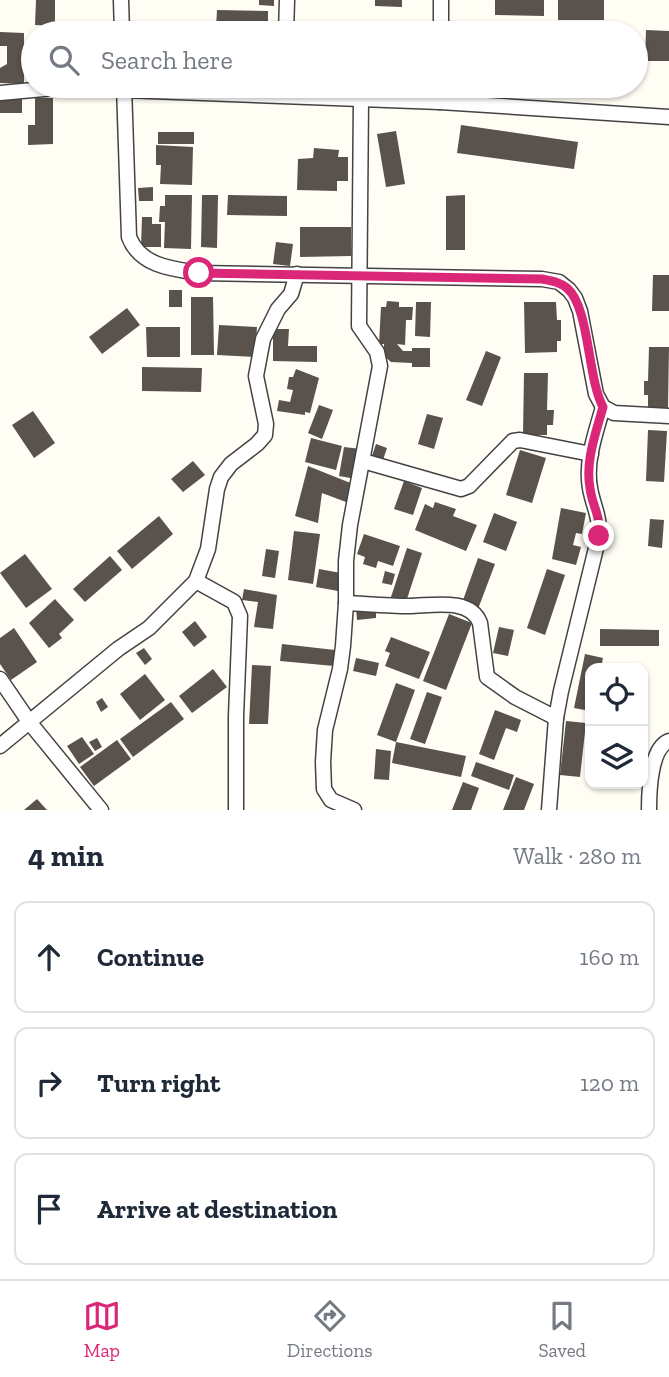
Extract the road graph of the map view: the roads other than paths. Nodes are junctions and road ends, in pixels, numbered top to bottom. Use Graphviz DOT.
graph roads {
  1 [pos="121,0"];
  2 [pos="287,0"];
  3 [pos="441,0"];
  4 [pos="122,21"];
  5 [pos="286,21"];
  6 [pos="441,21"];
  7 [pos="21,91"];
  8 [pos="0,93"];
  9 [pos="124,98"];
  10 [pos="351,98"];
  11 [pos="440,98"];
  12 [pos="361,99"];
  13 [pos="440,102"];
  14 [pos="669,117"];
  15 [pos="297,274"];
  16 [pos="358,274"];
  17 [pos="603,407"];
  18 [pos="669,416"];
  19 [pos="590,454"];
  20 [pos="363,461"];
  21 [pos="196,581"];
  22 [pos="346,603"];
  23 [pos="0,679"];
  24 [pos="556,718"];
  25 [pos="30,723"];
  26 [pos="669,741"];
  27 [pos="0,746"];
  28 [pos="101,810"];
  29 [pos="236,810"];
  30 [pos="354,810"];
  31 [pos="549,810"];
  32 [pos="649,810"];
  1 -- 4 [label="street"];
  2 -- 5 [label="street"];
  3 -- 6 [label="street"];
  7 -- 8 [label="street"];
  9 -- 15 [label="street"];
  10 -- 12 [label="street"];
  11 -- 13 [label="street"];
  12 -- 13 [label="street"];
  12 -- 16 [label="street"];
  13 -- 14 [label="street"];
  15 -- 16 [label="street"];
  15 -- 21 [label="street"];
  16 -- 17 [label="street"];
  16 -- 20 [label="street"];
  17 -- 18 [label="street"];
  17 -- 19 [label="street"];
  19 -- 20 [label="street"];
  19 -- 24 [label="street"];
  20 -- 22 [label="street"];
  21 -- 25 [label="street"];
  21 -- 29 [label="street"];
  22 -- 24 [label="street"];
  22 -- 30 [label="street"];
  23 -- 25 [label="street"];
  24 -- 31 [label="street"];
  25 -- 27 [label="street"];
  25 -- 28 [label="street"];
  26 -- 32 [label="street"];
}
